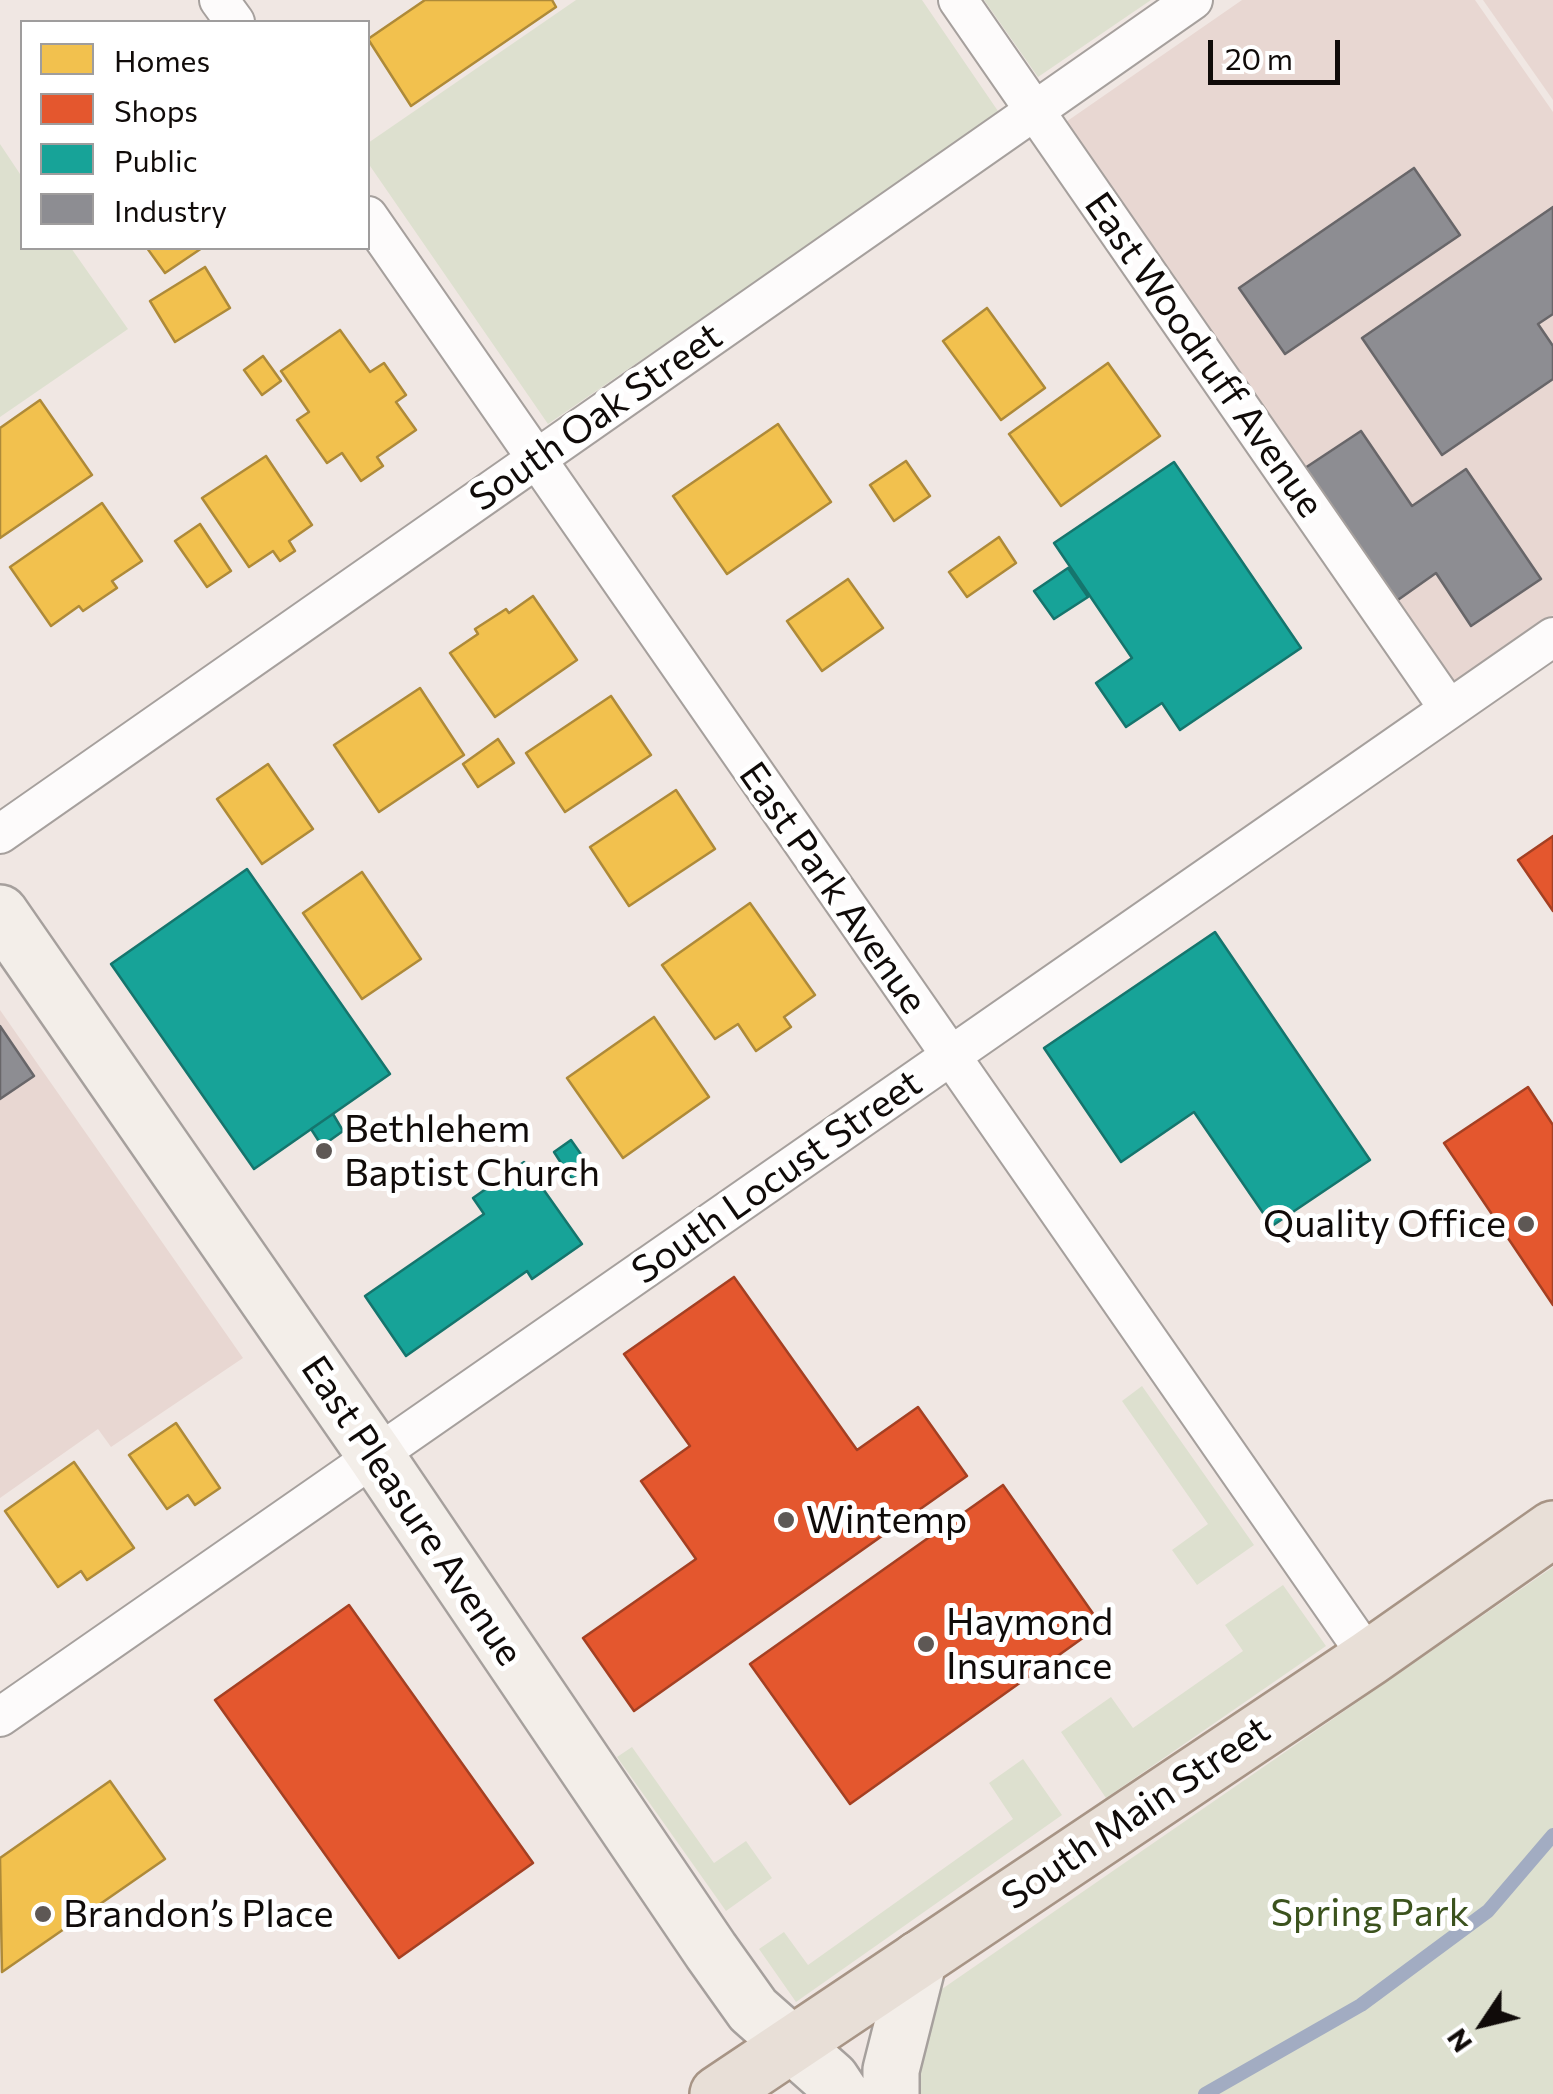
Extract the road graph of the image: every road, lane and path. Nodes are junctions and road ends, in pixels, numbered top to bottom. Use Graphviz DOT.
graph roads {
  1 [pos="958,0"];
  2 [pos="1193,0"];
  3 [pos="1035,110"];
  4 [pos="370,219"];
  5 [pos="534,460"];
  6 [pos="1553,637"];
  7 [pos="1450,709"];
  8 [pos="0,834"];
  9 [pos="0,913"];
  10 [pos="950,1056"];
  11 [pos="376,1456"];
  12 [pos="1553,1529"];
  13 [pos="1369,1658"];
  14 [pos="0,1717"];
  15 [pos="918,1958"];
  16 [pos="793,2044"];
  17 [pos="718,2094"];
  18 [pos="841,2094"];
  19 [pos="892,2094"];
  1 -- 3 [label="street, East Woodruff Avenue"];
  2 -- 3 [label="street, South Oak Street"];
  3 -- 5 [label="street, South Oak Street"];
  3 -- 7 [label="street, East Woodruff Avenue"];
  4 -- 5 [label="street, East Park Avenue"];
  5 -- 8 [label="street, South Oak Street"];
  5 -- 10 [label="street, East Park Avenue"];
  6 -- 7 [label="street, South Locust Street"];
  7 -- 10 [label="street, South Locust Street"];
  9 -- 11 [label="street, East Pleasure Avenue"];
  10 -- 11 [label="street, South Locust Street"];
  10 -- 13 [label="street, East Park Avenue"];
  11 -- 14 [label="street, South Locust Street"];
  11 -- 16 [label="street, East Pleasure Avenue"];
  12 -- 13 [label="main road, South Main Street"];
  13 -- 15 [label="main road, South Main Street"];
  15 -- 16 [label="main road, South Main Street"];
  15 -- 19 [label="street"];
  16 -- 17 [label="main road, South Main Street"];
  16 -- 18 [label="street, East Pleasure Avenue"];
}
